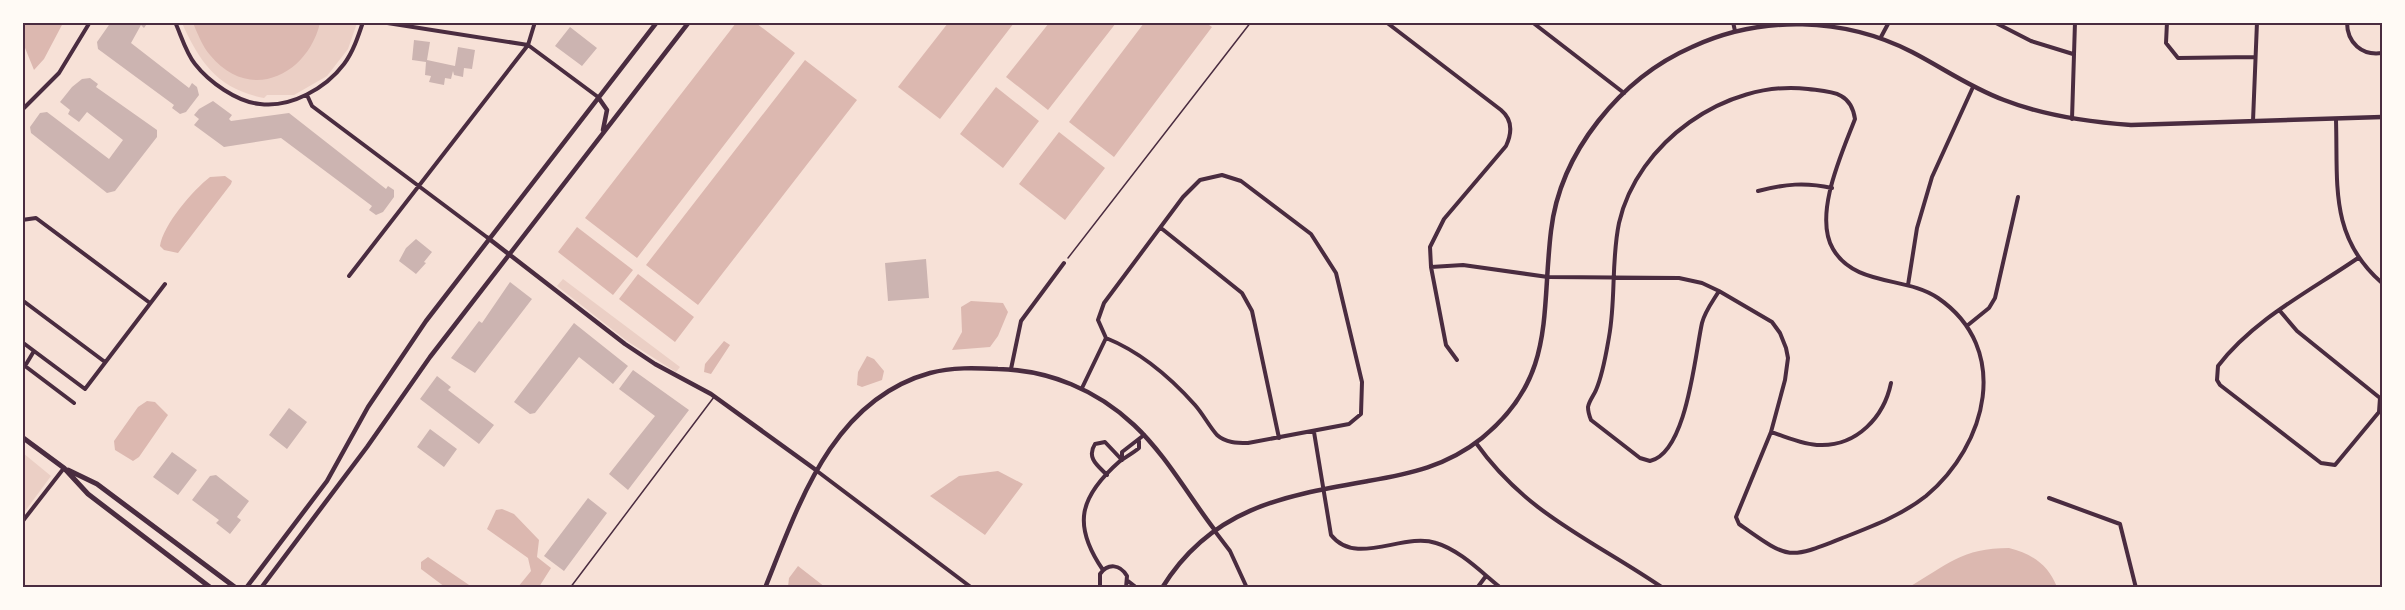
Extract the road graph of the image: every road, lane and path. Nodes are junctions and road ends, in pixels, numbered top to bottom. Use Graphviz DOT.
graph roads {
  1 [pos="90,22"];
  2 [pos="175,22"];
  3 [pos="363,22"];
  4 [pos="381,22"];
  5 [pos="535,22"];
  6 [pos="657,22"];
  7 [pos="689,22"];
  8 [pos="1251,22"];
  9 [pos="1386,22"];
  10 [pos="1532,22"];
  11 [pos="1733,22"];
  12 [pos="1889,22"];
  13 [pos="1994,22"];
  14 [pos="2075,22"];
  15 [pos="2167,22"];
  16 [pos="2257,22"];
  17 [pos="2347,22"];
  18 [pos="1735,31"];
  19 [pos="1881,38"];
  20 [pos="528,45"];
  21 [pos="2382,53"];
  22 [pos="2073,54"];
  23 [pos="2254,57"];
  24 [pos="1973,87"];
  25 [pos="1624,93"];
  26 [pos="308,95"];
  27 [pos="598,98"];
  28 [pos="22,110"];
  29 [pos="2382,117"];
  30 [pos="2072,119"];
  31 [pos="2336,120"];
  32 [pos="2253,121"];
  33 [pos="601,136"];
  34 [pos="419,186"];
  35 [pos="1832,188"];
  36 [pos="1758,191"];
  37 [pos="2018,197"];
  38 [pos="22,220"];
  39 [pos="1161,228"];
  40 [pos="488,238"];
  41 [pos="510,254"];
  42 [pos="2358,258"];
  43 [pos="1064,263"];
  44 [pos="1431,267"];
  45 [pos="349,276"];
  46 [pos="1548,277"];
  47 [pos="1615,277"];
  48 [pos="165,284"];
  49 [pos="2382,284"];
  50 [pos="1908,285"];
  51 [pos="1719,291"];
  52 [pos="22,300"];
  53 [pos="150,303"];
  54 [pos="2280,310"];
  55 [pos="1968,325"];
  56 [pos="1106,338"];
  57 [pos="22,342"];
  58 [pos="34,351"];
  59 [pos="1457,360"];
  60 [pos="105,362"];
  61 [pos="1011,369"];
  62 [pos="1892,383"];
  63 [pos="1082,388"];
  64 [pos="715,396"];
  65 [pos="74,403"];
  66 [pos="1314,432"];
  67 [pos="1771,432"];
  68 [pos="1144,435"];
  69 [pos="22,437"];
  70 [pos="1279,438"];
  71 [pos="1138,441"];
  72 [pos="1476,443"];
  73 [pos="1122,460"];
  74 [pos="64,468"];
  75 [pos="816,470"];
  76 [pos="1107,475"];
  77 [pos="1322,489"];
  78 [pos="2049,498"];
  79 [pos="22,522"];
  80 [pos="1214,529"];
  81 [pos="1103,570"];
  82 [pos="1486,576"];
  83 [pos="1128,581"];
  84 [pos="211,588"];
  85 [pos="236,588"];
  86 [pos="246,588"];
  87 [pos="261,588"];
  88 [pos="570,588"];
  89 [pos="765,588"];
  90 [pos="972,588"];
  91 [pos="1100,588"];
  92 [pos="1126,588"];
  93 [pos="1137,588"];
  94 [pos="1162,588"];
  95 [pos="1247,588"];
  96 [pos="1477,588"];
  97 [pos="1501,588"];
  98 [pos="1663,588"];
  99 [pos="2136,588"];
  1 -- 28 [label="street"];
  2 -- 26 [label="street"];
  3 -- 26 [label="street"];
  4 -- 20 [label="street"];
  5 -- 20 [label="street"];
  6 -- 27 [label="street"];
  7 -- 33 [label="street"];
  8 -- 43 [label="path"];
  9 -- 44 [label="street"];
  10 -- 25 [label="street"];
  11 -- 18 [label="street"];
  12 -- 19 [label="street"];
  13 -- 22 [label="street"];
  14 -- 22 [label="street"];
  15 -- 23 [label="street"];
  16 -- 23 [label="street"];
  17 -- 21 [label="street"];
  18 -- 19 [label="street"];
  18 -- 25 [label="street"];
  19 -- 24 [label="street"];
  20 -- 27 [label="street"];
  20 -- 34 [label="street"];
  22 -- 30 [label="street"];
  23 -- 32 [label="street"];
  24 -- 30 [label="street"];
  24 -- 50 [label="street"];
  25 -- 46 [label="street"];
  26 -- 34 [label="street"];
  27 -- 33 [label="street"];
  27 -- 40 [label="street"];
  29 -- 31 [label="street"];
  30 -- 32 [label="street"];
  31 -- 32 [label="street"];
  31 -- 42 [label="street"];
  33 -- 41 [label="street"];
  34 -- 40 [label="street"];
  34 -- 45 [label="street"];
  35 -- 36 [label="street"];
  35 -- 47 [label="street"];
  35 -- 50 [label="street"];
  37 -- 55 [label="street"];
  38 -- 53 [label="street"];
  39 -- 56 [label="street"];
  39 -- 66 [label="street"];
  39 -- 70 [label="street"];
  40 -- 41 [label="street"];
  40 -- 86 [label="street"];
  41 -- 64 [label="street"];
  41 -- 87 [label="street"];
  42 -- 49 [label="street"];
  42 -- 54 [label="street"];
  43 -- 61 [label="street"];
  44 -- 46 [label="street"];
  44 -- 59 [label="street"];
  46 -- 47 [label="street"];
  46 -- 72 [label="street"];
  47 -- 51 [label="street"];
  47 -- 51 [label="street"];
  48 -- 53 [label="street"];
  50 -- 55 [label="street"];
  51 -- 67 [label="street"];
  52 -- 60 [label="street"];
  53 -- 60 [label="street"];
  54 -- 54 [label="street"];
  55 -- 67 [label="street"];
  56 -- 63 [label="street"];
  56 -- 70 [label="street"];
  57 -- 58 [label="street"];
  58 -- 60 [label="street"];
  58 -- 65 [label="street"];
  61 -- 63 [label="street"];
  61 -- 75 [label="street"];
  62 -- 67 [label="street"];
  63 -- 68 [label="street"];
  64 -- 75 [label="street"];
  64 -- 88 [label="lane"];
  66 -- 70 [label="street"];
  66 -- 77 [label="street"];
  68 -- 71 [label="street"];
  68 -- 80 [label="street"];
  69 -- 74 [label="main road"];
  71 -- 73 [label="street"];
  71 -- 73 [label="street"];
  72 -- 77 [label="street"];
  72 -- 98 [label="street"];
  73 -- 76 [label="street"];
  73 -- 76 [label="street"];
  74 -- 79 [label="street"];
  74 -- 84 [label="main road"];
  74 -- 85 [label="main road"];
  75 -- 89 [label="street"];
  75 -- 90 [label="street"];
  76 -- 81 [label="street"];
  77 -- 80 [label="street"];
  77 -- 82 [label="street"];
  78 -- 99 [label="street"];
  80 -- 94 [label="street"];
  80 -- 95 [label="street"];
  81 -- 83 [label="street"];
  81 -- 91 [label="street"];
  82 -- 96 [label="street"];
  82 -- 97 [label="street"];
  83 -- 92 [label="street"];
  83 -- 93 [label="street"];
}
